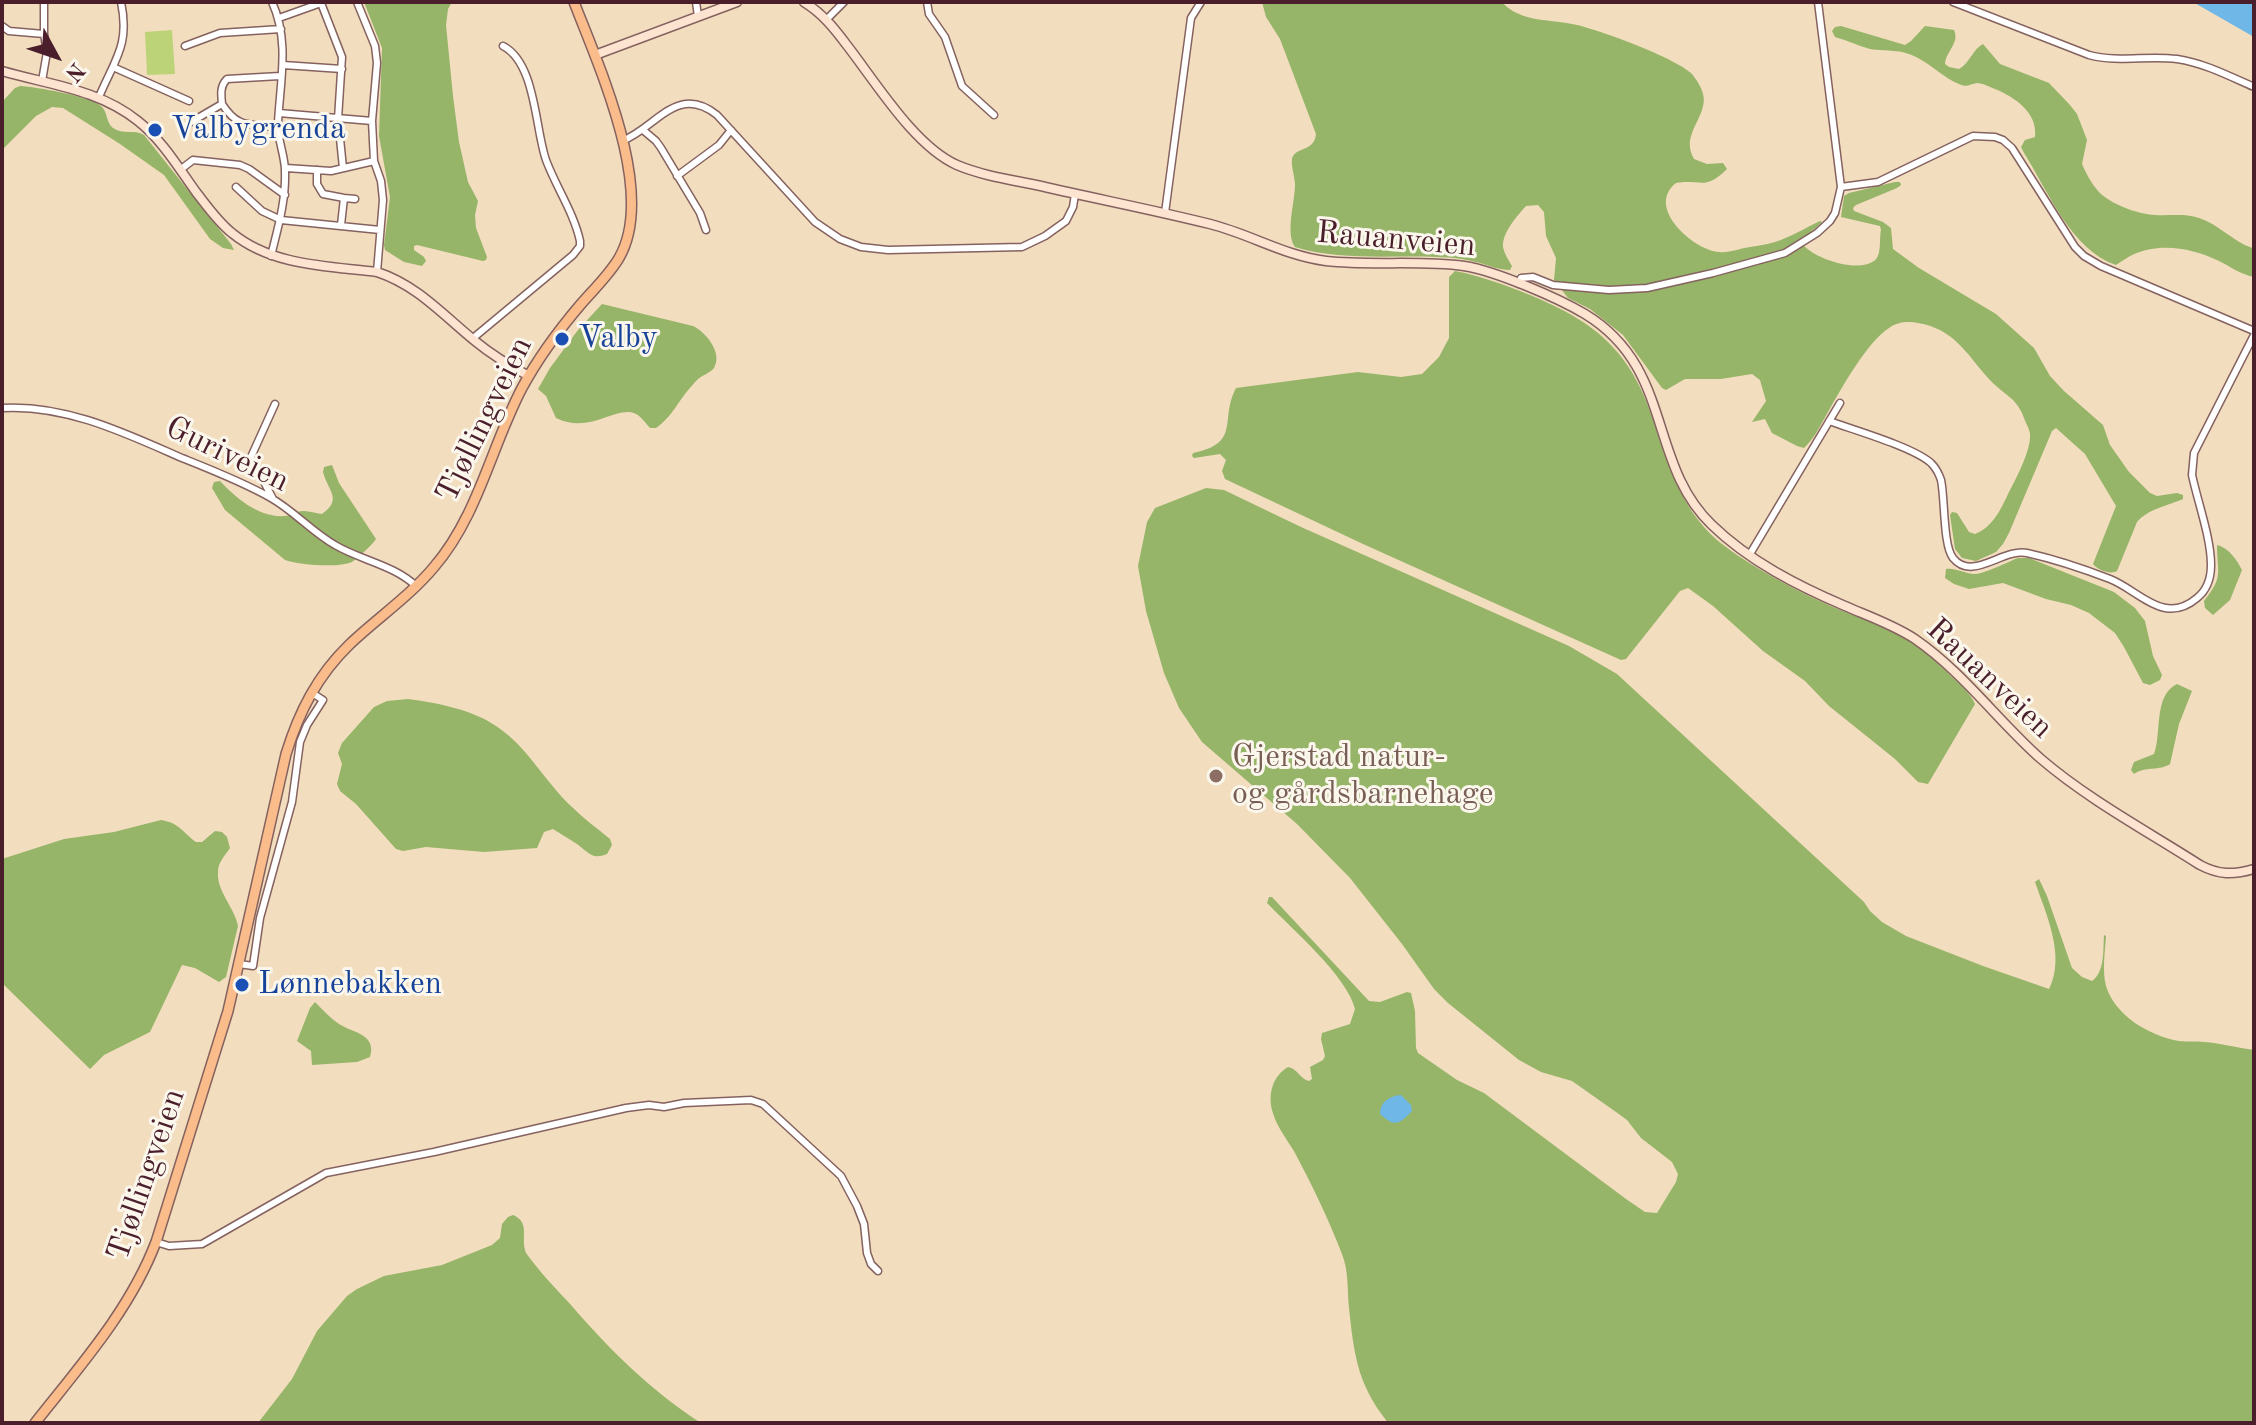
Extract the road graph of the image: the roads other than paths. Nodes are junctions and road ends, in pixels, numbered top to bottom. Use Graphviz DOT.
graph roads {
  1 [pos="44,2"];
  2 [pos="121,2"];
  3 [pos="272,2"];
  4 [pos="357,2"];
  5 [pos="574,2"];
  6 [pos="696,2"];
  7 [pos="737,2"];
  8 [pos="804,2"];
  9 [pos="844,2"];
  10 [pos="927,2"];
  11 [pos="1201,2"];
  12 [pos="1818,2"];
  13 [pos="1953,2"];
  14 [pos="318,3"];
  15 [pos="698,16"];
  16 [pos="279,18"];
  17 [pos="827,19"];
  18 [pos="2,26"];
  19 [pos="281,29"];
  20 [pos="44,34"];
  21 [pos="185,46"];
  22 [pos="503,46"];
  23 [pos="595,55"];
  24 [pos="283,65"];
  25 [pos="113,67"];
  26 [pos="342,69"];
  27 [pos="2,71"];
  28 [pos="280,76"];
  29 [pos="42,81"];
  30 [pos="2254,87"];
  31 [pos="99,97"];
  32 [pos="189,101"];
  33 [pos="222,104"];
  34 [pos="279,113"];
  35 [pos="994,115"];
  36 [pos="338,119"];
  37 [pos="372,121"];
  38 [pos="191,122"];
  39 [pos="277,127"];
  40 [pos="643,130"];
  41 [pos="731,130"];
  42 [pos="622,141"];
  43 [pos="374,161"];
  44 [pos="286,168"];
  45 [pos="343,168"];
  46 [pos="180,170"];
  47 [pos="317,170"];
  48 [pos="677,176"];
  49 [pos="236,187"];
  50 [pos="1841,187"];
  51 [pos="1075,194"];
  52 [pos="285,195"];
  53 [pos="344,198"];
  54 [pos="355,199"];
  55 [pos="1165,213"];
  56 [pos="281,220"];
  57 [pos="341,225"];
  58 [pos="380,230"];
  59 [pos="706,230"];
  60 [pos="271,256"];
  61 [pos="377,272"];
  62 [pos="1519,284"];
  63 [pos="2254,333"];
  64 [pos="472,339"];
  65 [pos="529,376"];
  66 [pos="1840,403"];
  67 [pos="275,404"];
  68 [pos="2,408"];
  69 [pos="1829,421"];
  70 [pos="273,499"];
  71 [pos="1750,554"];
  72 [pos="416,586"];
  73 [pos="311,692"];
  74 [pos="2254,869"];
  75 [pos="239,964"];
  76 [pos="156,1242"];
  77 [pos="878,1271"];
  78 [pos="35,1423"];
  1 -- 20 [label="street"];
  2 -- 25 [label="street"];
  3 -- 16 [label="street"];
  4 -- 37 [label="street"];
  5 -- 23 [label="main road, Tjøllingveien"];
  6 -- 15 [label="street"];
  7 -- 15 [label="main road"];
  8 -- 17 [label="main road, Rauanveien"];
  9 -- 17 [label="street"];
  10 -- 35 [label="street"];
  11 -- 55 [label="street"];
  12 -- 50 [label="street"];
  13 -- 30 [label="street"];
  14 -- 16 [label="street"];
  14 -- 26 [label="street"];
  15 -- 23 [label="main road"];
  16 -- 19 [label="street"];
  17 -- 51 [label="main road, Rauanveien"];
  18 -- 20 [label="street"];
  19 -- 21 [label="street"];
  19 -- 24 [label="street"];
  20 -- 29 [label="street"];
  22 -- 64 [label="street"];
  23 -- 42 [label="main road, Tjøllingveien"];
  24 -- 26 [label="street"];
  24 -- 28 [label="street"];
  25 -- 31 [label="street"];
  25 -- 32 [label="street"];
  26 -- 36 [label="street"];
  27 -- 29 [label="main road"];
  28 -- 33 [label="street"];
  28 -- 34 [label="street"];
  29 -- 31 [label="main road"];
  31 -- 46 [label="main road"];
  33 -- 38 [label="street"];
  33 -- 39 [label="street"];
  34 -- 36 [label="street"];
  34 -- 39 [label="street"];
  36 -- 37 [label="street"];
  36 -- 45 [label="street"];
  37 -- 43 [label="street"];
  39 -- 44 [label="street"];
  40 -- 41 [label="street"];
  40 -- 42 [label="street"];
  40 -- 48 [label="street"];
  41 -- 48 [label="street"];
  41 -- 51 [label="street"];
  42 -- 65 [label="main road, Tjøllingveien"];
  43 -- 45 [label="street"];
  43 -- 58 [label="street"];
  44 -- 47 [label="street"];
  44 -- 52 [label="street"];
  45 -- 47 [label="street"];
  46 -- 52 [label="street"];
  46 -- 60 [label="main road"];
  47 -- 53 [label="street"];
  48 -- 59 [label="street"];
  49 -- 56 [label="street"];
  50 -- 62 [label="street"];
  50 -- 63 [label="street"];
  51 -- 55 [label="main road, Rauanveien"];
  52 -- 56 [label="street"];
  53 -- 54 [label="street"];
  53 -- 57 [label="street"];
  55 -- 62 [label="main road, Rauanveien"];
  56 -- 57 [label="street"];
  56 -- 60 [label="street"];
  57 -- 58 [label="street"];
  58 -- 61 [label="street"];
  60 -- 61 [label="main road"];
  61 -- 64 [label="main road"];
  62 -- 71 [label="main road, Rauanveien"];
  63 -- 69 [label="street"];
  64 -- 65 [label="main road"];
  65 -- 72 [label="main road, Tjøllingveien"];
  66 -- 69 [label="street"];
  67 -- 70 [label="street"];
  68 -- 70 [label="street, Guriveien"];
  69 -- 71 [label="street"];
  70 -- 72 [label="street, Guriveien"];
  71 -- 74 [label="main road, Rauanveien"];
  72 -- 73 [label="main road, Tjøllingveien"];
  73 -- 75 [label="main road, Tjøllingveien"];
  73 -- 75 [label="street, Tjøllingveien"];
  75 -- 76 [label="main road, Tjøllingveien"];
  76 -- 77 [label="street"];
  76 -- 78 [label="main road, Tjøllingveien"];
}
